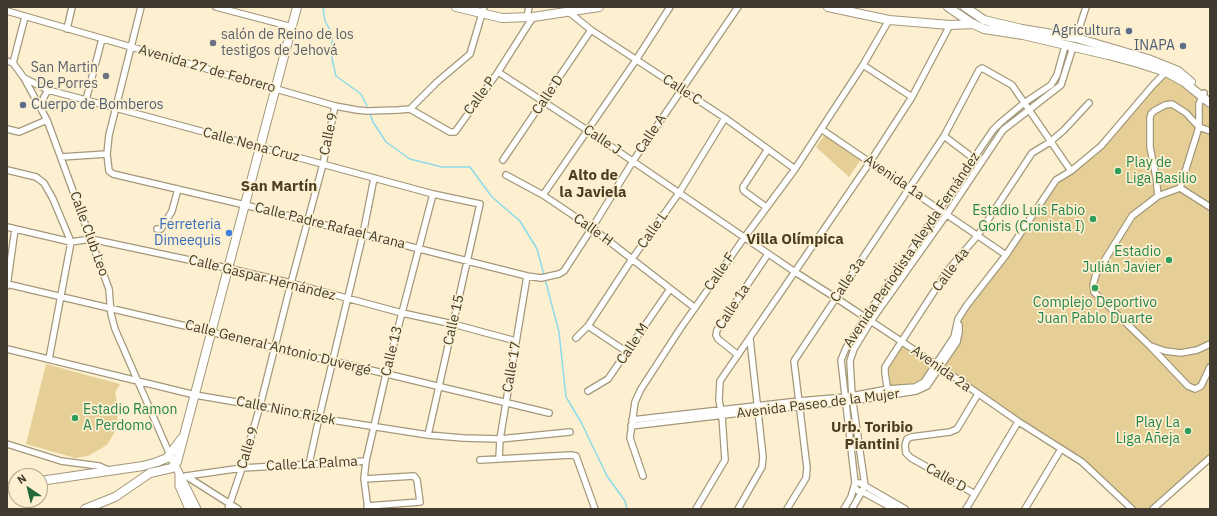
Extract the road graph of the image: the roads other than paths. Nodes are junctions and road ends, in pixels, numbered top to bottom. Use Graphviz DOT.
graph roads {
  1 [pos="72,7"];
  2 [pos="141,7"];
  3 [pos="216,7"];
  4 [pos="297,7"];
  5 [pos="456,7"];
  6 [pos="529,7"];
  7 [pos="600,7"];
  8 [pos="670,7"];
  9 [pos="738,7"];
  10 [pos="828,7"];
  11 [pos="948,7"];
  12 [pos="965,7"];
  13 [pos="1086,7"];
  14 [pos="483,10"];
  15 [pos="7,11"];
  16 [pos="569,12"];
  17 [pos="25,17"];
  18 [pos="530,17"];
  19 [pos="889,20"];
  20 [pos="984,20"];
  21 [pos="973,24"];
  22 [pos="950,25"];
  23 [pos="292,27"];
  24 [pos="67,29"];
  25 [pos="591,30"];
  26 [pos="1076,38"];
  27 [pos="102,39"];
  28 [pos="1069,46"];
  29 [pos="131,47"];
  30 [pos="636,60"];
  31 [pos="10,62"];
  32 [pos="863,65"];
  33 [pos="1168,70"];
  34 [pos="498,72"];
  35 [pos="24,78"];
  36 [pos="276,89"];
  37 [pos="48,90"];
  38 [pos="681,90"];
  39 [pos="1205,96"];
  40 [pos="912,97"];
  41 [pos="86,100"];
  42 [pos="544,102"];
  43 [pos="1089,103"];
  44 [pos="1210,103"];
  45 [pos="1024,104"];
  46 [pos="335,106"];
  47 [pos="40,107"];
  48 [pos="116,109"];
  49 [pos="410,109"];
  50 [pos="1028,110"];
  51 [pos="725,118"];
  52 [pos="47,120"];
  53 [pos="1199,127"];
  54 [pos="821,128"];
  55 [pos="7,129"];
  56 [pos="587,130"];
  57 [pos="1210,131"];
  58 [pos="944,136"];
  59 [pos="1050,142"];
  60 [pos="260,147"];
  61 [pos="768,149"];
  62 [pos="107,154"];
  63 [pos="61,157"];
  64 [pos="973,158"];
  65 [pos="503,160"];
  66 [pos="633,161"];
  67 [pos="870,162"];
  68 [pos="323,164"];
  69 [pos="795,169"];
  70 [pos="7,170"];
  71 [pos="1071,171"];
  72 [pos="506,175"];
  73 [pos="374,178"];
  74 [pos="909,188"];
  75 [pos="1180,188"];
  76 [pos="178,189"];
  77 [pos="679,193"];
  78 [pos="433,194"];
  79 [pos="543,195"];
  80 [pos="1158,196"];
  81 [pos="480,204"];
  82 [pos="245,205"];
  83 [pos="766,207"];
  84 [pos="1210,207"];
  85 [pos="939,209"];
  86 [pos="947,214"];
  87 [pos="308,220"];
  88 [pos="7,227"];
  89 [pos="592,228"];
  90 [pos="15,229"];
  91 [pos="157,229"];
  92 [pos="363,234"];
  93 [pos="978,235"];
  94 [pos="744,238"];
  95 [pos="91,239"];
  96 [pos="71,242"];
  97 [pos="419,249"];
  98 [pos="768,254"];
  99 [pos="1006,254"];
  100 [pos="632,259"];
  101 [pos="467,261"];
  102 [pos="227,268"];
  103 [pos="795,272"];
  104 [pos="526,276"];
  105 [pos="291,283"];
  106 [pos="7,285"];
  107 [pos="670,289"];
  108 [pos="62,298"];
  109 [pos="347,298"];
  110 [pos="836,298"];
  111 [pos="695,308"];
  112 [pos="111,309"];
  113 [pos="402,313"];
  114 [pos="865,318"];
  115 [pos="871,321"];
  116 [pos="454,324"];
  117 [pos="588,326"];
  118 [pos="211,332"];
  119 [pos="576,338"];
  120 [pos="750,339"];
  121 [pos="516,341"];
  122 [pos="901,341"];
  123 [pos="1210,344"];
  124 [pos="1150,346"];
  125 [pos="7,348"];
  126 [pos="275,348"];
  127 [pos="627,352"];
  128 [pos="738,355"];
  129 [pos="49,359"];
  130 [pos="333,361"];
  131 [pos="938,365"];
  132 [pos="1210,367"];
  133 [pos="386,374"];
  134 [pos="138,381"];
  135 [pos="439,387"];
  136 [pos="588,391"];
  137 [pos="888,392"];
  138 [pos="978,394"];
  139 [pos="195,395"];
  140 [pos="849,399"];
  141 [pos="506,402"];
  142 [pos="799,404"];
  143 [pos="260,406"];
  144 [pos="757,409"];
  145 [pos="549,413"];
  146 [pos="722,413"];
  147 [pos="319,418"];
  148 [pos="1018,422"];
  149 [pos="632,423"];
  150 [pos="375,427"];
  151 [pos="570,432"];
  152 [pos="428,435"];
  153 [pos="182,438"];
  154 [pos="500,439"];
  155 [pos="7,444"];
  156 [pos="1061,449"];
  157 [pos="170,455"];
  158 [pos="1210,458"];
  159 [pos="499,459"];
  160 [pos="480,460"];
  161 [pos="366,461"];
  162 [pos="309,464"];
  163 [pos="143,466"];
  164 [pos="242,468"];
  165 [pos="99,469"];
  166 [pos="180,471"];
  167 [pos="146,475"];
  168 [pos="643,476"];
  169 [pos="364,479"];
  170 [pos="48,480"];
  171 [pos="855,485"];
  172 [pos="864,489"];
  173 [pos="975,494"];
  174 [pos="229,507"];
  175 [pos="368,507"];
  176 [pos="85,509"];
  177 [pos="189,509"];
  178 [pos="197,509"];
  179 [pos="238,509"];
  180 [pos="595,509"];
  181 [pos="696,509"];
  182 [pos="738,509"];
  183 [pos="787,509"];
  184 [pos="844,509"];
  185 [pos="852,509"];
  186 [pos="894,509"];
  187 [pos="905,509"];
  188 [pos="966,509"];
  189 [pos="1025,509"];
  190 [pos="1132,509"];
  191 [pos="1153,509"];
  1 -- 24 [label="street"];
  2 -- 29 [label="street"];
  3 -- 23 [label="street"];
  4 -- 23 [label="main road"];
  5 -- 14 [label="main road"];
  6 -- 18 [label="street"];
  7 -- 16 [label="main road"];
  8 -- 30 [label="street"];
  9 -- 38 [label="street, Calle A"];
  10 -- 19 [label="main road"];
  11 -- 21 [label="main road"];
  12 -- 20 [label="main road"];
  13 -- 26 [label="street"];
  14 -- 18 [label="main road"];
  14 -- 49 [label="street"];
  15 -- 17 [label="street, Avenida 27 de Febrero"];
  16 -- 18 [label="main road"];
  16 -- 25 [label="street, Calle C"];
  17 -- 24 [label="street, Avenida 27 de Febrero"];
  17 -- 31 [label="street, Calle Club Leo"];
  18 -- 34 [label="street, Calle P"];
  19 -- 22 [label="main road"];
  19 -- 32 [label="street, Calle F"];
  20 -- 21 [label="main road"];
  20 -- 26 [label="main road"];
  21 -- 22 [label="main road"];
  21 -- 28 [label="main road"];
  22 -- 40 [label="street"];
  23 -- 36 [label="main road"];
  24 -- 27 [label="street, Avenida 27 de Febrero"];
  25 -- 30 [label="street, Calle C"];
  25 -- 42 [label="street, Calle D"];
  26 -- 33 [label="main road"];
  27 -- 29 [label="street, Avenida 27 de Febrero"];
  27 -- 41 [label="street"];
  28 -- 33 [label="main road"];
  28 -- 45 [label="street, Avenida Periodista Aleyda Fernández"];
  28 -- 50 [label="street, Avenida Periodista Aleyda Fernández"];
  29 -- 36 [label="street, Avenida 27 de Febrero"];
  29 -- 48 [label="street"];
  30 -- 38 [label="street, Calle C"];
  30 -- 56 [label="street"];
  31 -- 35 [label="street, Calle Club Leo"];
  32 -- 40 [label="street"];
  32 -- 54 [label="street, Calle F"];
  33 -- 39 [label="main road"];
  33 -- 71 [label="street, Avenida Paseo de la Mujer"];
  34 -- 42 [label="street, Calle J"];
  34 -- 49 [label="street, Calle P"];
  35 -- 37 [label="street, Calle Nena Cruz"];
  35 -- 47 [label="street, Calle Club Leo"];
  36 -- 46 [label="street, Avenida 27 de Febrero"];
  36 -- 60 [label="main road"];
  37 -- 41 [label="street, Calle Nena Cruz"];
  37 -- 47 [label="street"];
  38 -- 51 [label="street, Calle C"];
  38 -- 66 [label="street, Calle A"];
  39 -- 44 [label="main road"];
  39 -- 53 [label="street"];
  40 -- 67 [label="street"];
  41 -- 48 [label="street, Calle Nena Cruz"];
  42 -- 56 [label="street, Calle J"];
  42 -- 65 [label="street, Calle D"];
  43 -- 59 [label="street, Calle 4a"];
  45 -- 50 [label="street"];
  45 -- 58 [label="street, Calle 3a"];
  45 -- 64 [label="street, Avenida Periodista Aleyda Fernández"];
  46 -- 49 [label="street, Avenida 27 de Febrero"];
  46 -- 68 [label="street, Calle 9"];
  47 -- 52 [label="street, Calle Club Leo"];
  48 -- 60 [label="street, Calle Nena Cruz"];
  48 -- 62 [label="street"];
  50 -- 59 [label="street"];
  50 -- 86 [label="street, Avenida Periodista Aleyda Fernández"];
  51 -- 61 [label="street, Calle C"];
  51 -- 77 [label="street, Calle L"];
  52 -- 55 [label="street"];
  52 -- 63 [label="street, Calle Club Leo"];
  53 -- 57 [label="street"];
  53 -- 75 [label="street"];
  53 -- 80 [label="street"];
  54 -- 67 [label="street, Avenida 1a"];
  54 -- 69 [label="street, Calle F"];
  56 -- 66 [label="street, Calle J"];
  56 -- 79 [label="street"];
  58 -- 64 [label="street"];
  58 -- 74 [label="street, Calle 3a"];
  59 -- 71 [label="street"];
  59 -- 93 [label="street, Calle 4a"];
  60 -- 68 [label="street, Calle Nena Cruz"];
  60 -- 82 [label="main road"];
  61 -- 69 [label="street, Calle C"];
  61 -- 83 [label="street"];
  62 -- 63 [label="street"];
  62 -- 76 [label="street, Calle Padre Rafael Arana"];
  63 -- 95 [label="street, Calle Club Leo"];
  64 -- 85 [label="street, Avenida Periodista Aleyda Fernández"];
  66 -- 77 [label="street, Calle J"];
  66 -- 89 [label="street, Calle A"];
  67 -- 74 [label="street, Avenida 1a"];
  67 -- 103 [label="street"];
  68 -- 73 [label="street, Calle Nena Cruz"];
  68 -- 87 [label="street, Calle 9"];
  69 -- 83 [label="street, Calle F"];
  70 -- 96 [label="street"];
  71 -- 99 [label="street, Avenida Paseo de la Mujer"];
  72 -- 79 [label="street, Calle H"];
  73 -- 78 [label="street, Calle Nena Cruz"];
  73 -- 92 [label="street"];
  74 -- 85 [label="street, Avenida 1a"];
  74 -- 110 [label="street, Calle 3a"];
  75 -- 80 [label="street"];
  75 -- 84 [label="street"];
  76 -- 82 [label="street, Calle Padre Rafael Arana"];
  76 -- 91 [label="street"];
  77 -- 94 [label="street, Calle J"];
  77 -- 100 [label="street, Calle L"];
  78 -- 81 [label="street, Calle Nena Cruz"];
  78 -- 97 [label="street, Calle 13"];
  79 -- 89 [label="street, Calle H"];
  80 -- 124 [label="street"];
  81 -- 101 [label="street, Calle 15"];
  82 -- 87 [label="street, Calle Padre Rafael Arana"];
  82 -- 102 [label="main road"];
  83 -- 94 [label="street, Calle F"];
  85 -- 86 [label="street, Avenida 1a"];
  85 -- 114 [label="street, Avenida Periodista Aleyda Fernández"];
  86 -- 93 [label="street, Avenida 1a"];
  86 -- 115 [label="street, Avenida Periodista Aleyda Fernández"];
  87 -- 92 [label="street, Calle Padre Rafael Arana"];
  87 -- 105 [label="street, Calle 9"];
  88 -- 90 [label="street, Calle Gaspar Hernández"];
  89 -- 100 [label="street, Calle H"];
  89 -- 104 [label="street, Calle A"];
  90 -- 96 [label="street, Calle Gaspar Hernández"];
  90 -- 106 [label="street"];
  92 -- 97 [label="street, Calle Padre Rafael Arana"];
  92 -- 109 [label="street"];
  93 -- 99 [label="street, Avenida 1a"];
  93 -- 122 [label="street, Calle 4a"];
  94 -- 98 [label="street, Avenida 2a"];
  94 -- 111 [label="street, Calle F"];
  95 -- 96 [label="street, Calle Gaspar Hernández"];
  95 -- 102 [label="street, Calle Gaspar Hernández"];
  95 -- 112 [label="street, Calle Club Leo"];
  96 -- 108 [label="street"];
  97 -- 101 [label="street, Calle Padre Rafael Arana"];
  97 -- 113 [label="street, Calle 13"];
  98 -- 103 [label="street, Avenida 2a"];
  98 -- 128 [label="street, Calle 1a"];
  99 -- 131 [label="street, Avenida Paseo de la Mujer"];
  100 -- 107 [label="street, Calle H"];
  100 -- 117 [label="street, Calle L"];
  101 -- 104 [label="street, Calle Padre Rafael Arana"];
  101 -- 116 [label="street, Calle 15"];
  102 -- 105 [label="street, Calle Gaspar Hernández"];
  102 -- 118 [label="main road"];
  103 -- 110 [label="street, Avenida 2a"];
  103 -- 120 [label="street"];
  104 -- 121 [label="street, Calle 17"];
  105 -- 109 [label="street, Calle Gaspar Hernández"];
  105 -- 126 [label="street, Calle 9"];
  106 -- 108 [label="street, Calle General Antonio Duvergé"];
  107 -- 111 [label="street, Calle H"];
  107 -- 127 [label="street, Calle M"];
  108 -- 112 [label="street, Calle General Antonio Duvergé"];
  108 -- 129 [label="street"];
  109 -- 113 [label="street, Calle Gaspar Hernández"];
  109 -- 130 [label="street"];
  110 -- 114 [label="street, Avenida 2a"];
  110 -- 142 [label="street, Calle 3a"];
  111 -- 149 [label="street, Calle F"];
  112 -- 118 [label="street, Calle General Antonio Duvergé"];
  112 -- 134 [label="street, Calle Club Leo"];
  113 -- 116 [label="street, Calle Gaspar Hernández"];
  113 -- 133 [label="street, Calle 13"];
  114 -- 115 [label="street, Avenida 2a"];
  114 -- 140 [label="street, Avenida Periodista Aleyda Fernández"];
  115 -- 122 [label="street, Avenida 2a"];
  115 -- 140 [label="street, Avenida Periodista Aleyda Fernández"];
  116 -- 121 [label="street, Calle Gaspar Hernández"];
  116 -- 135 [label="street, Calle 15"];
  117 -- 119 [label="street, Calle L"];
  117 -- 127 [label="street"];
  118 -- 126 [label="street, Calle General Antonio Duvergé"];
  118 -- 139 [label="main road"];
  120 -- 128 [label="street"];
  120 -- 144 [label="street"];
  121 -- 141 [label="street, Calle 17"];
  122 -- 131 [label="street, Avenida 2a"];
  122 -- 137 [label="street, Calle 4a"];
  123 -- 124 [label="street"];
  124 -- 132 [label="street"];
  125 -- 129 [label="street, Calle Nino Rizek"];
  126 -- 130 [label="street, Calle General Antonio Duvergé"];
  126 -- 143 [label="street, Calle 9"];
  127 -- 136 [label="street, Calle M"];
  128 -- 146 [label="street"];
  129 -- 134 [label="street, Calle Nino Rizek"];
  130 -- 133 [label="street, Calle General Antonio Duvergé"];
  130 -- 147 [label="street"];
  131 -- 137 [label="street, Avenida Paseo de la Mujer"];
  131 -- 138 [label="street, Avenida 2a"];
  133 -- 135 [label="street, Calle General Antonio Duvergé"];
  133 -- 150 [label="street, Calle 13"];
  134 -- 139 [label="street, Calle Nino Rizek"];
  134 -- 157 [label="street, Calle Club Leo"];
  135 -- 141 [label="street, Calle General Antonio Duvergé"];
  135 -- 152 [label="street, Calle 15"];
  137 -- 140 [label="street, Avenida Paseo de la Mujer"];
  138 -- 148 [label="street, Avenida 2a"];
  138 -- 173 [label="street, Calle D"];
  139 -- 143 [label="street, Calle Nino Rizek"];
  139 -- 153 [label="main road"];
  140 -- 142 [label="street, Avenida Paseo de la Mujer"];
  140 -- 171 [label="street, Avenida Periodista Aleyda Fernández"];
  140 -- 172 [label="street, Avenida Periodista Aleyda Fernández"];
  141 -- 145 [label="street, Calle General Antonio Duvergé"];
  141 -- 154 [label="street, Calle 17"];
  142 -- 144 [label="street, Avenida Paseo de la Mujer"];
  142 -- 183 [label="street, Calle 3a"];
  143 -- 147 [label="street, Calle Nino Rizek"];
  143 -- 164 [label="street, Calle 9"];
  144 -- 146 [label="street, Avenida Paseo de la Mujer"];
  144 -- 182 [label="street"];
  146 -- 149 [label="street, Avenida Paseo de la Mujer"];
  146 -- 181 [label="street"];
  147 -- 150 [label="street, Calle Nino Rizek"];
  147 -- 162 [label="street"];
  148 -- 156 [label="street, Avenida 2a"];
  148 -- 173 [label="street"];
  149 -- 168 [label="street, Calle F"];
  150 -- 152 [label="street, Calle Nino Rizek"];
  150 -- 161 [label="street, Calle 13"];
  151 -- 154 [label="street, Calle Nino Rizek"];
  152 -- 154 [label="street, Calle Nino Rizek"];
  153 -- 157 [label="main road"];
  153 -- 166 [label="main road"];
  154 -- 159 [label="street, Calle 17"];
  155 -- 165 [label="street"];
  156 -- 189 [label="street"];
  156 -- 190 [label="street, Avenida 2a"];
  157 -- 163 [label="main road"];
  157 -- 166 [label="street"];
  158 -- 191 [label="street"];
  159 -- 160 [label="street"];
  159 -- 180 [label="street"];
  161 -- 162 [label="street, Calle La Palma"];
  161 -- 169 [label="street, Calle 13"];
  162 -- 164 [label="street, Calle La Palma"];
  163 -- 165 [label="main road"];
  163 -- 167 [label="main road"];
  164 -- 166 [label="street, Calle La Palma"];
  164 -- 174 [label="street, Calle 9"];
  165 -- 170 [label="main road"];
  166 -- 167 [label="main road"];
  166 -- 174 [label="street"];
  166 -- 177 [label="street"];
  166 -- 178 [label="street"];
  167 -- 176 [label="main road"];
  169 -- 175 [label="street, Calle 13"];
  169 -- 175 [label="street"];
  171 -- 172 [label="street"];
  171 -- 184 [label="street, Avenida Periodista Aleyda Fernández"];
  172 -- 185 [label="street"];
  172 -- 186 [label="street"];
  172 -- 187 [label="street"];
  173 -- 188 [label="street"];
  174 -- 179 [label="street"];
}
